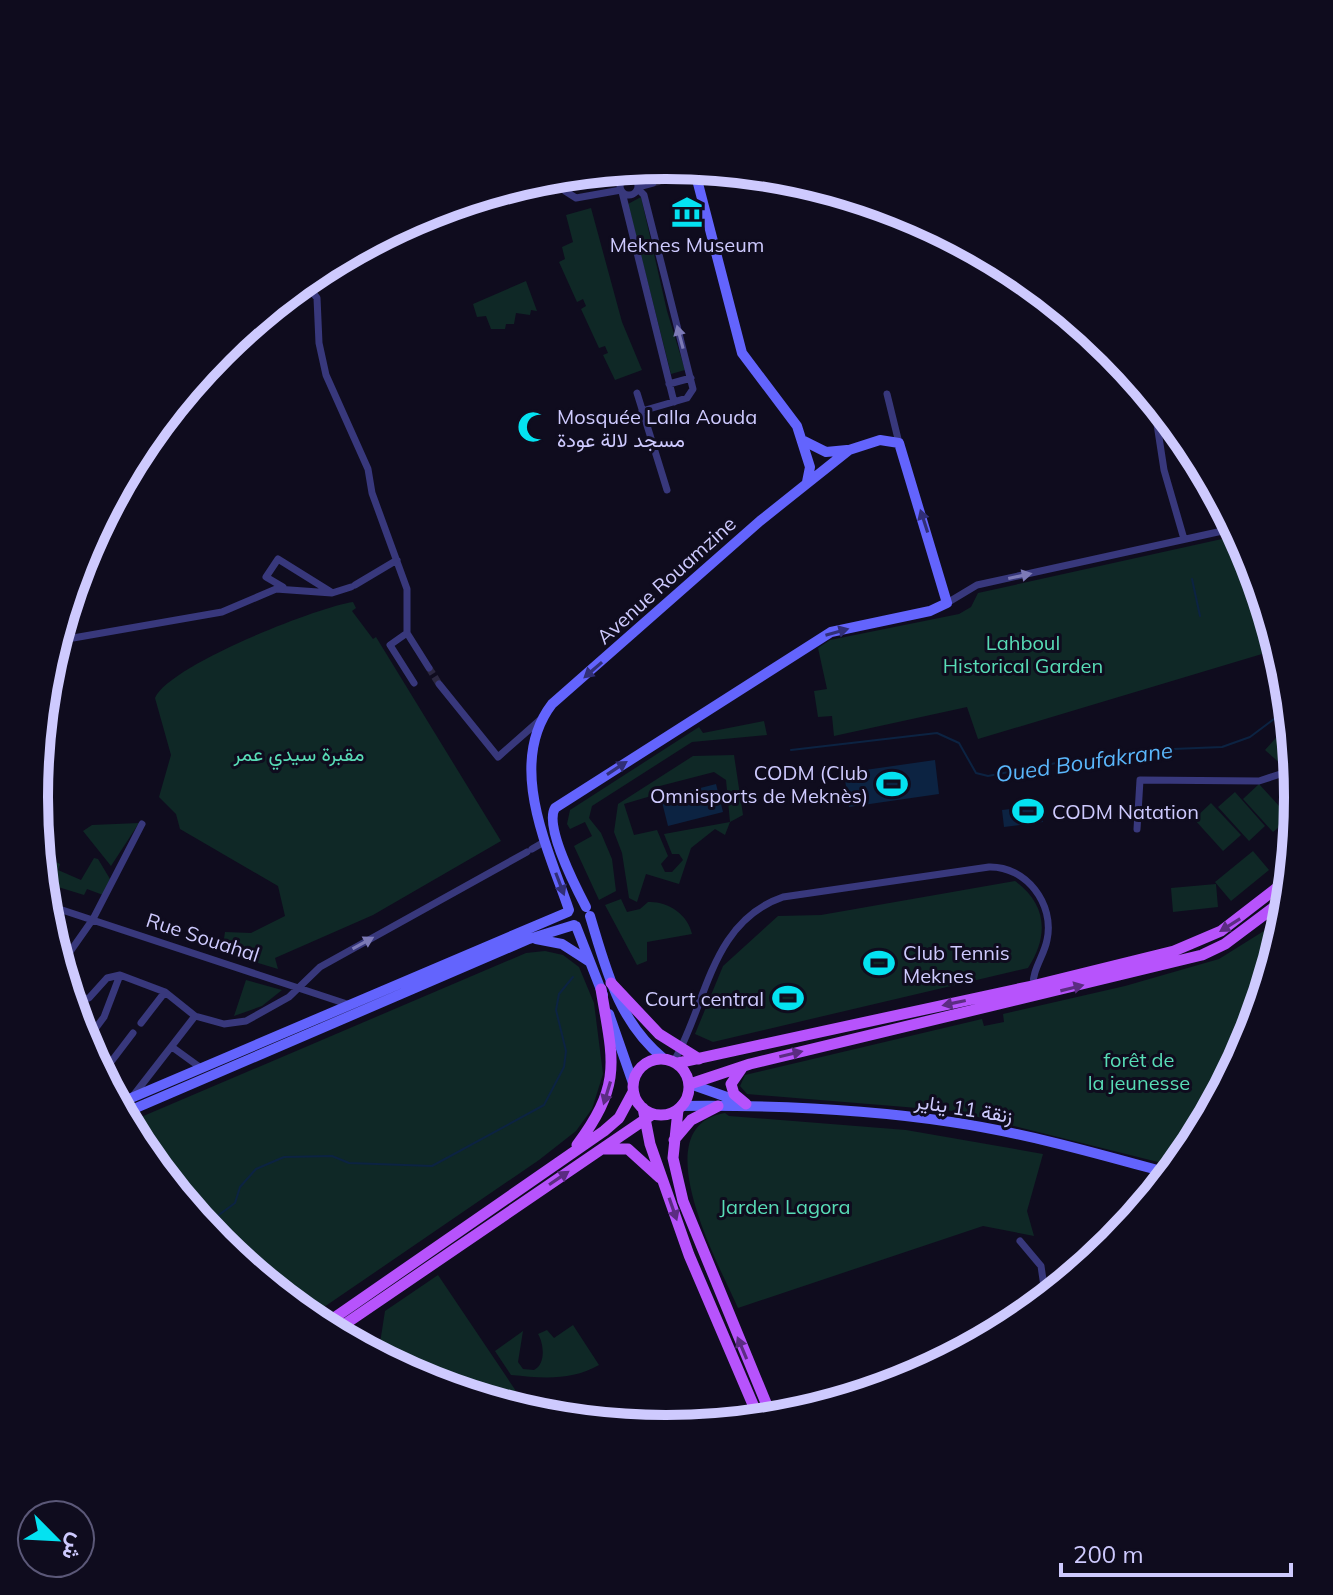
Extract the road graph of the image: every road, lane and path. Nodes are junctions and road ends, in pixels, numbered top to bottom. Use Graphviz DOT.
graph roads {
  1 [pos="622,180"];
  2 [pos="634,180"];
  3 [pos="652,180"];
  4 [pos="696,180"];
  5 [pos="564,188"];
  6 [pos="622,191"];
  7 [pos="312,291"];
  8 [pos="691,378"];
  9 [pos="669,384"];
  10 [pos="637,393"];
  11 [pos="887,394"];
  12 [pos="674,402"];
  13 [pos="642,411"];
  14 [pos="1156,420"];
  15 [pos="804,441"];
  16 [pos="899,443"];
  17 [pos="849,450"];
  18 [pos="806,484"];
  19 [pos="667,490"];
  20 [pos="1224,531"];
  21 [pos="1184,539"];
  22 [pos="397,560"];
  23 [pos="285,588"];
  24 [pos="332,593"];
  25 [pos="947,603"];
  26 [pos="407,633"];
  27 [pos="69,639"];
  28 [pos="429,668"];
  29 [pos="414,683"];
  30 [pos="439,684"];
  31 [pos="540,720"];
  32 [pos="1284,773"];
  33 [pos="534,806"];
  34 [pos="552,812"];
  35 [pos="142,824"];
  36 [pos="1137,829"];
  37 [pos="544,842"];
  38 [pos="1278,888"];
  39 [pos="1275,907"];
  40 [pos="58,908"];
  41 [pos="568,911"];
  42 [pos="588,911"];
  43 [pos="93,919"];
  44 [pos="575,925"];
  45 [pos="529,939"];
  46 [pos="68,954"];
  47 [pos="591,964"];
  48 [pos="120,975"];
  49 [pos="298,985"];
  50 [pos="606,986"];
  51 [pos="165,992"];
  52 [pos="1033,992"];
  53 [pos="82,998"];
  54 [pos="350,1005"];
  55 [pos="195,1016"];
  56 [pos="141,1023"];
  57 [pos="94,1031"];
  58 [pos="133,1033"];
  59 [pos="172,1047"];
  60 [pos="681,1048"];
  61 [pos="699,1059"];
  62 [pos="671,1061"];
  63 [pos="109,1064"];
  64 [pos="750,1064"];
  65 [pos="201,1068"];
  66 [pos="690,1084"];
  67 [pos="633,1087"];
  68 [pos="132,1098"];
  69 [pos="127,1100"];
  70 [pos="746,1104"];
  71 [pos="718,1106"];
  72 [pos="680,1108"];
  73 [pos="133,1109"];
  74 [pos="647,1114"];
  75 [pos="674,1141"];
  76 [pos="601,1150"];
  77 [pos="569,1155"];
  78 [pos="1159,1171"];
  79 [pos="665,1185"];
  80 [pos="1020,1241"];
  81 [pos="1044,1287"];
  82 [pos="333,1318"];
  83 [pos="344,1325"];
  84 [pos="768,1407"];
  85 [pos="755,1410"];
  1 -- 6 [label="street"];
  2 -- 3 [label="street"];
  2 -- 6 [label="street"];
  8 -- 2 [label="street, one-way"];
  4 -- 15 [label="main road"];
  5 -- 6 [label="street"];
  6 -- 9 [label="street"];
  7 -- 22 [label="street"];
  8 -- 9 [label="street"];
  8 -- 12 [label="street"];
  9 -- 12 [label="street"];
  10 -- 13 [label="street"];
  11 -- 16 [label="street"];
  12 -- 13 [label="street"];
  13 -- 19 [label="street"];
  14 -- 21 [label="street"];
  15 -- 17 [label="main road"];
  15 -- 18 [label="main road"];
  16 -- 17 [label="main road, Avenue Rouamzine"];
  25 -- 16 [label="main road, one-way"];
  17 -- 18 [label="main road, Avenue Rouamzine"];
  18 -- 31 [label="main road, Avenue Rouamzine, one-way"];
  20 -- 21 [label="street"];
  25 -- 21 [label="street, one-way"];
  22 -- 24 [label="street"];
  22 -- 26 [label="street"];
  23 -- 24 [label="street"];
  23 -- 24 [label="street"];
  23 -- 27 [label="street"];
  34 -- 25 [label="main road, one-way"];
  26 -- 28 [label="street"];
  26 -- 29 [label="street"];
  30 -- 31 [label="street"];
  31 -- 33 [label="main road"];
  32 -- 36 [label="street"];
  33 -- 34 [label="main road"];
  33 -- 37 [label="main road"];
  34 -- 42 [label="main road"];
  35 -- 43 [label="street"];
  37 -- 41 [label="main road, one-way"];
  49 -- 37 [label="street, one-way"];
  38 -- 52 [label="main road, one-way"];
  52 -- 39 [label="main road, one-way"];
  40 -- 43 [label="street, Rue Souahal"];
  41 -- 42 [label="main road"];
  41 -- 44 [label="main road"];
  41 -- 54 [label="main road"];
  42 -- 44 [label="main road"];
  42 -- 50 [label="main road"];
  43 -- 46 [label="street"];
  43 -- 49 [label="street, Rue Souahal"];
  44 -- 45 [label="main road"];
  44 -- 47 [label="main road"];
  45 -- 47 [label="main road"];
  45 -- 73 [label="main road"];
  47 -- 50 [label="main road"];
  48 -- 51 [label="street"];
  48 -- 53 [label="street"];
  48 -- 57 [label="street"];
  49 -- 54 [label="street, Rue Souahal"];
  49 -- 55 [label="street"];
  50 -- 60 [label="main road"];
  50 -- 62 [label="main road"];
  50 -- 67 [label="main road"];
  50 -- 77 [label="main road, one-way"];
  51 -- 55 [label="street"];
  51 -- 56 [label="street"];
  52 -- 60 [label="street"];
  52 -- 61 [label="main road, one-way"];
  64 -- 52 [label="main road, one-way"];
  54 -- 65 [label="main road"];
  55 -- 59 [label="street"];
  58 -- 63 [label="street"];
  59 -- 65 [label="street"];
  59 -- 68 [label="street"];
  60 -- 61 [label="main road"];
  60 -- 62 [label="street"];
  61 -- 62 [label="main road"];
  62 -- 66 [label="main road"];
  62 -- 67 [label="main road"];
  64 -- 66 [label="main road"];
  64 -- 70 [label="main road"];
  65 -- 68 [label="main road"];
  66 -- 70 [label="main road"];
  66 -- 72 [label="main road"];
  67 -- 74 [label="main road"];
  67 -- 77 [label="main road"];
  68 -- 69 [label="main road"];
  70 -- 71 [label="main road"];
  70 -- 78 [label="main road, زنقة 11 يناير"];
  71 -- 72 [label="main road"];
  71 -- 75 [label="main road"];
  72 -- 74 [label="main road"];
  72 -- 75 [label="main road"];
  74 -- 76 [label="main road"];
  74 -- 79 [label="main road"];
  84 -- 75 [label="main road, one-way"];
  76 -- 79 [label="main road"];
  83 -- 76 [label="main road, one-way"];
  77 -- 82 [label="main road"];
  79 -- 85 [label="main road, one-way"];
  80 -- 81 [label="street"];
}
